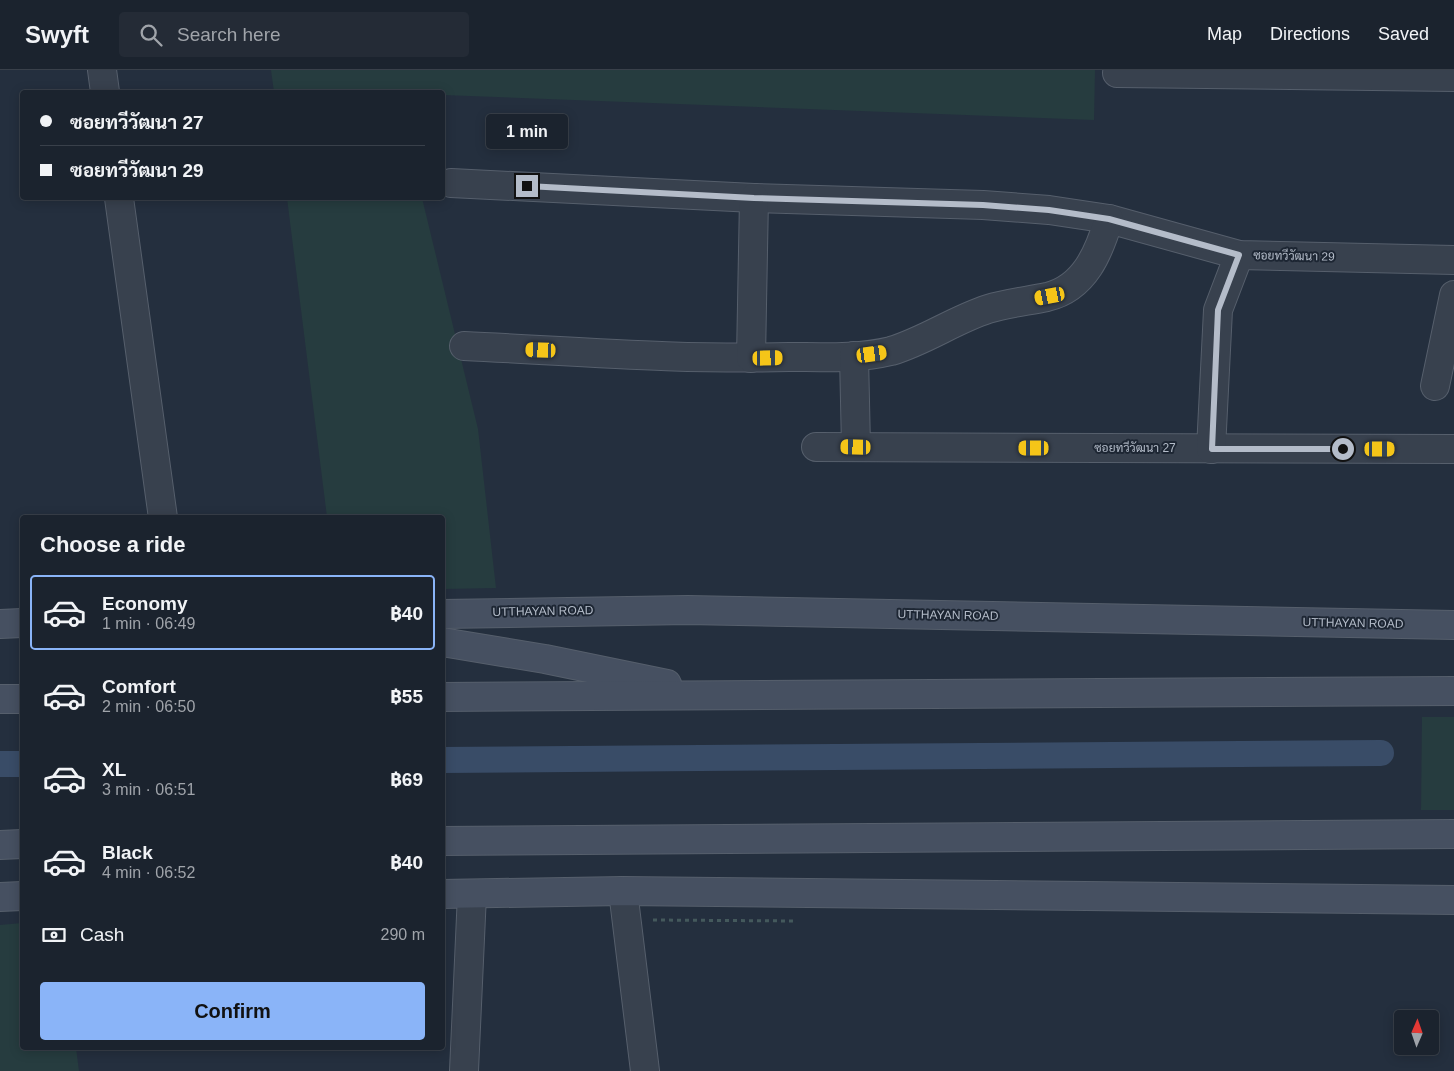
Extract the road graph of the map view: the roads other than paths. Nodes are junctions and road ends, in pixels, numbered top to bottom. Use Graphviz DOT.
graph roads {
  1 [pos="102,70"];
  2 [pos="1118,73"];
  3 [pos="1454,77"];
  4 [pos="105,90"];
  5 [pos="451,183"];
  6 [pos="754,198"];
  7 [pos="119,200"];
  8 [pos="1109,219"];
  9 [pos="1239,255"];
  10 [pos="1454,260"];
  11 [pos="1454,296"];
  12 [pos="464,346"];
  13 [pos="854,356"];
  14 [pos="751,358"];
  15 [pos="1435,386"];
  16 [pos="816,447"];
  17 [pos="856,447"];
  18 [pos="1212,449"];
  19 [pos="1454,449"];
  20 [pos="163,515"];
  21 [pos="445,614"];
  22 [pos="20,623"];
  23 [pos="0,624"];
  24 [pos="1454,625"];
  25 [pos="445,642"];
  26 [pos="1454,691"];
  27 [pos="722,695"];
  28 [pos="445,697"];
  29 [pos="0,699"];
  30 [pos="20,699"];
  31 [pos="1454,834"];
  32 [pos="445,841"];
  33 [pos="0,844"];
  34 [pos="20,844"];
  35 [pos="445,878"];
  36 [pos="623,891"];
  37 [pos="536,892"];
  38 [pos="445,894"];
  39 [pos="472,894"];
  40 [pos="20,896"];
  41 [pos="0,897"];
  42 [pos="1454,900"];
  43 [pos="464,1071"];
  44 [pos="645,1071"];
  1 -- 4 [label="street"];
  2 -- 3 [label="street"];
  5 -- 6 [label="street, ซอยทวีวัฒนา 29"];
  6 -- 8 [label="street, ซอยทวีวัฒนา 29"];
  6 -- 14 [label="street"];
  7 -- 20 [label="street"];
  8 -- 9 [label="street, ซอยทวีวัฒนา 29"];
  8 -- 13 [label="street"];
  9 -- 10 [label="street, ซอยทวีวัฒนา 29"];
  9 -- 18 [label="street"];
  11 -- 15 [label="street"];
  12 -- 14 [label="street"];
  13 -- 14 [label="street"];
  13 -- 17 [label="street"];
  16 -- 17 [label="street, ซอยทวีวัฒนา 27"];
  17 -- 18 [label="street, ซอยทวีวัฒนา 27"];
  18 -- 19 [label="street, ซอยทวีวัฒนา 27"];
  21 -- 24 [label="main road, UTTHAYAN ROAD"];
  22 -- 23 [label="main road"];
  25 -- 27 [label="main road"];
  26 -- 27 [label="main road"];
  27 -- 28 [label="main road"];
  29 -- 30 [label="main road"];
  31 -- 32 [label="main road"];
  33 -- 34 [label="main road"];
  35 -- 37 [label="main road"];
  36 -- 37 [label="main road"];
  36 -- 42 [label="main road"];
  36 -- 44 [label="street"];
  37 -- 39 [label="main road"];
  38 -- 39 [label="main road"];
  39 -- 43 [label="street"];
  40 -- 41 [label="main road"];
}
